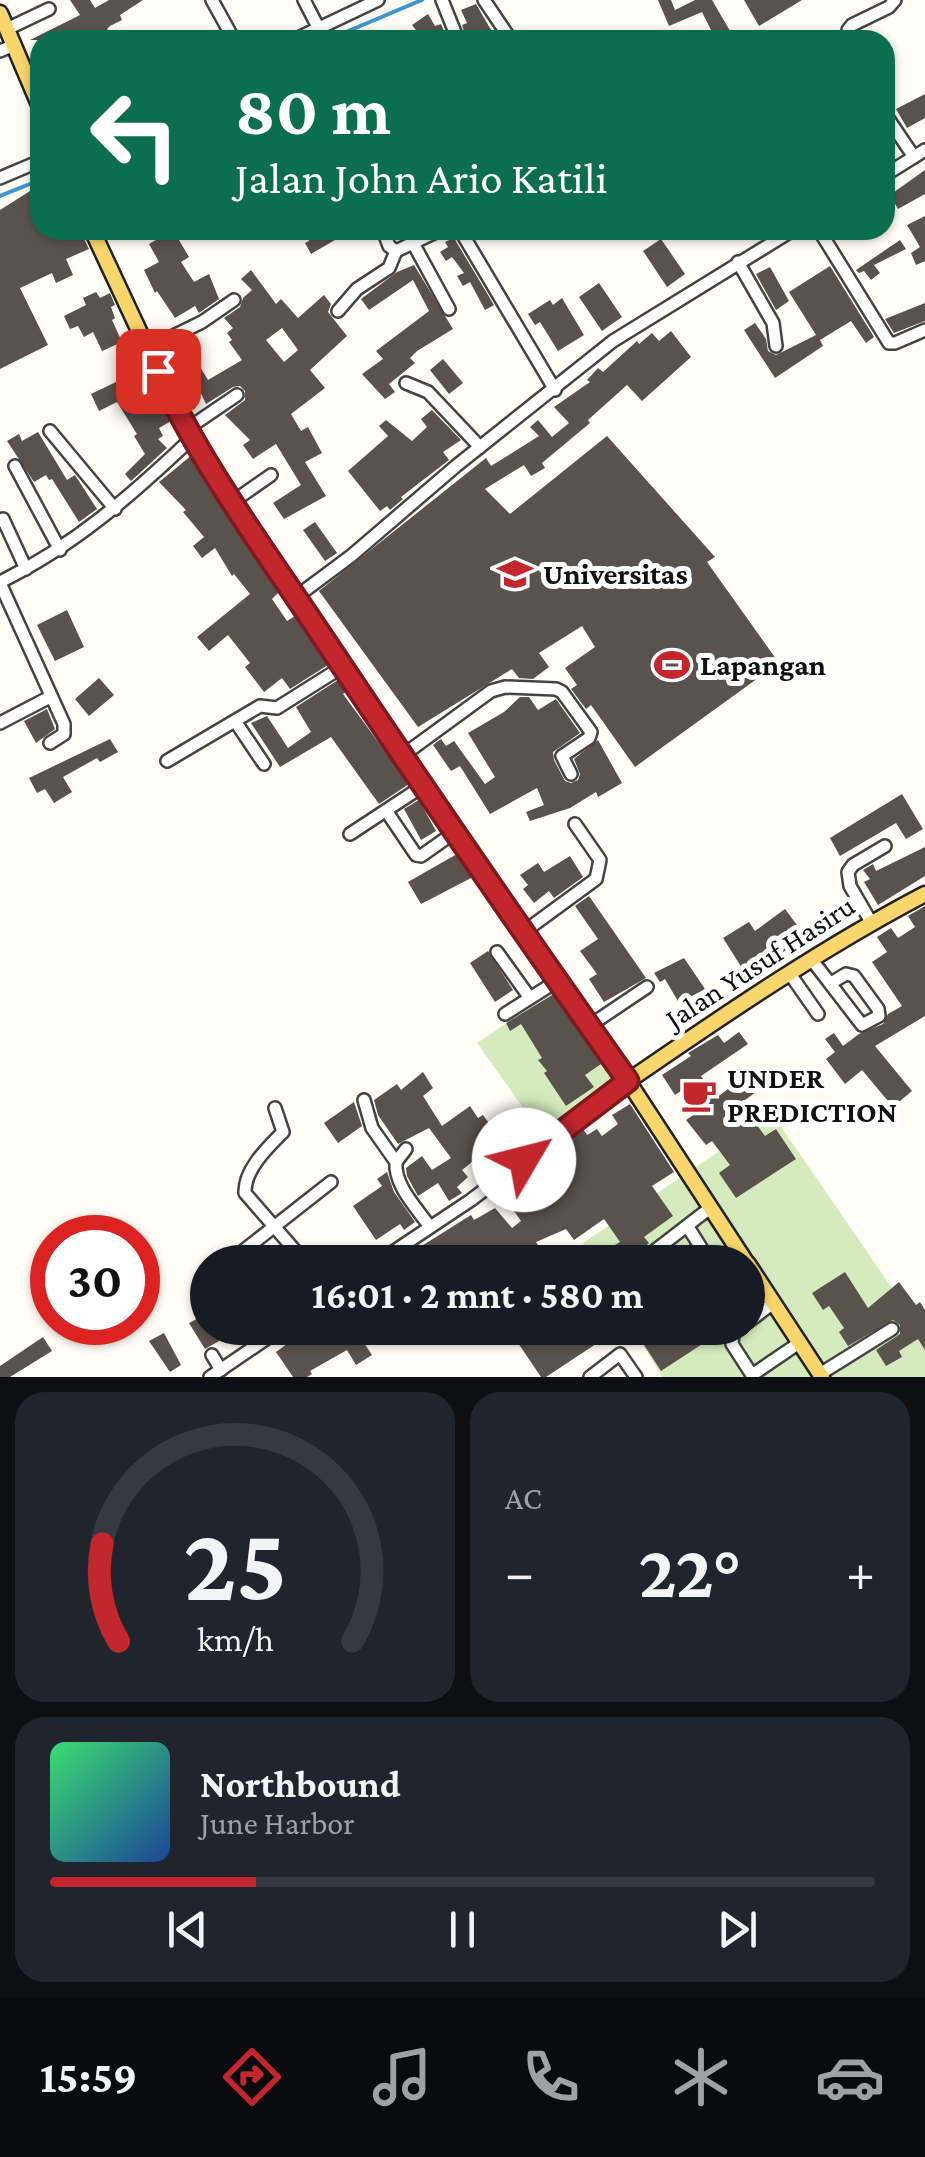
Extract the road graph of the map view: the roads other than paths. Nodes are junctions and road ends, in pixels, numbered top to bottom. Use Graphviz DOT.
graph roads {
  1 [pos="212,0"];
  2 [pos="304,0"];
  3 [pos="378,0"];
  4 [pos="442,0"];
  5 [pos="484,0"];
  6 [pos="895,0"];
  7 [pos="49,9"];
  8 [pos="0,13"];
  9 [pos="7,28"];
  10 [pos="318,28"];
  11 [pos="228,30"];
  12 [pos="314,30"];
  13 [pos="454,30"];
  14 [pos="505,30"];
  15 [pos="848,30"];
  16 [pos="7,48"];
  17 [pos="30,88"];
  18 [pos="895,125"];
  19 [pos="920,153"];
  20 [pos="30,165"];
  21 [pos="895,169"];
  22 [pos="0,178"];
  23 [pos="97,240"];
  24 [pos="386,240"];
  25 [pos="420,240"];
  26 [pos="466,240"];
  27 [pos="776,240"];
  28 [pos="825,240"];
  29 [pos="414,243"];
  30 [pos="396,250"];
  31 [pos="738,262"];
  32 [pos="234,300"];
  33 [pos="449,309"];
  34 [pos="338,311"];
  35 [pos="925,330"];
  36 [pos="776,346"];
  37 [pos="147,349"];
  38 [pos="406,383"];
  39 [pos="555,390"];
  40 [pos="237,395"];
  41 [pos="50,431"];
  42 [pos="190,433"];
  43 [pos="480,447"];
  44 [pos="15,466"];
  45 [pos="271,475"];
  46 [pos="231,503"];
  47 [pos="115,509"];
  48 [pos="3,520"];
  49 [pos="60,550"];
  50 [pos="26,569"];
  51 [pos="0,582"];
  52 [pos="296,596"];
  53 [pos="342,667"];
  54 [pos="50,697"];
  55 [pos="235,721"];
  56 [pos="0,723"];
  57 [pos="50,743"];
  58 [pos="402,756"];
  59 [pos="167,761"];
  60 [pos="264,764"];
  61 [pos="571,774"];
  62 [pos="423,786"];
  63 [pos="387,812"];
  64 [pos="575,824"];
  65 [pos="455,832"];
  66 [pos="350,834"];
  67 [pos="885,846"];
  68 [pos="925,894"];
  69 [pos="871,922"];
  70 [pos="525,932"];
  71 [pos="498,952"];
  72 [pos="812,960"];
  73 [pos="790,974"];
  74 [pos="557,981"];
  75 [pos="831,983"];
  76 [pos="648,987"];
  77 [pos="530,998"];
  78 [pos="505,1014"];
  79 [pos="818,1014"];
  80 [pos="589,1026"];
  81 [pos="628,1081"];
  82 [pos="364,1100"];
  83 [pos="275,1108"];
  84 [pos="406,1149"];
  85 [pos="396,1162"];
  86 [pos="331,1182"];
  87 [pos="710,1208"];
  88 [pos="274,1224"];
  89 [pos="430,1226"];
  90 [pos="688,1227"];
  91 [pos="249,1245"];
  92 [pos="291,1245"];
  93 [pos="403,1245"];
  94 [pos="663,1245"];
  95 [pos="699,1245"];
  96 [pos="735,1245"];
  97 [pos="765,1291"];
  98 [pos="773,1303"];
  99 [pos="765,1309"];
  100 [pos="892,1329"];
  101 [pos="799,1343"];
  102 [pos="257,1345"];
  103 [pos="733,1345"];
  104 [pos="212,1355"];
  105 [pos="216,1373"];
  106 [pos="751,1376"];
  107 [pos="821,1376"];
  108 [pos="590,1377"];
  109 [pos="636,1377"];
  1 -- 11 [label="street"];
  2 -- 10 [label="street"];
  3 -- 10 [label="street"];
  4 -- 13 [label="street"];
  5 -- 14 [label="street"];
  6 -- 15 [label="street"];
  7 -- 9 [label="street"];
  8 -- 9 [label="main road"];
  9 -- 16 [label="main road"];
  10 -- 12 [label="street"];
  16 -- 17 [label="main road"];
  18 -- 19 [label="street"];
  19 -- 21 [label="street"];
  20 -- 22 [label="street"];
  23 -- 37 [label="main road"];
  24 -- 30 [label="street"];
  25 -- 29 [label="street"];
  26 -- 39 [label="street"];
  27 -- 31 [label="street"];
  28 -- 35 [label="street"];
  29 -- 30 [label="street"];
  29 -- 33 [label="street"];
  30 -- 34 [label="street"];
  31 -- 36 [label="street"];
  31 -- 39 [label="street"];
  32 -- 37 [label="street"];
  37 -- 42 [label="main road"];
  38 -- 43 [label="street"];
  39 -- 43 [label="street"];
  40 -- 42 [label="street"];
  41 -- 47 [label="street"];
  42 -- 46 [label="main road"];
  42 -- 47 [label="street"];
  43 -- 52 [label="street"];
  44 -- 49 [label="street"];
  45 -- 46 [label="street"];
  46 -- 52 [label="main road"];
  47 -- 49 [label="street"];
  48 -- 50 [label="street"];
  49 -- 50 [label="street"];
  50 -- 51 [label="street"];
  51 -- 54 [label="street"];
  52 -- 53 [label="main road"];
  53 -- 55 [label="street"];
  53 -- 58 [label="main road"];
  54 -- 56 [label="street"];
  54 -- 57 [label="street"];
  55 -- 59 [label="street"];
  55 -- 60 [label="street"];
  58 -- 61 [label="street"];
  58 -- 62 [label="main road"];
  62 -- 63 [label="street"];
  62 -- 65 [label="main road"];
  63 -- 65 [label="street"];
  63 -- 66 [label="street"];
  64 -- 70 [label="street"];
  65 -- 70 [label="main road"];
  67 -- 69 [label="street"];
  68 -- 69 [label="main road, Jalan Yusuf Hasiru"];
  69 -- 72 [label="main road, Jalan Yusuf Hasiru"];
  70 -- 74 [label="main road"];
  71 -- 77 [label="street"];
  72 -- 73 [label="main road, Jalan Yusuf Hasiru"];
  72 -- 75 [label="street"];
  73 -- 79 [label="street"];
  73 -- 81 [label="main road, Jalan Yusuf Hasiru"];
  74 -- 77 [label="street"];
  74 -- 80 [label="main road"];
  75 -- 75 [label="street"];
  76 -- 80 [label="street"];
  77 -- 78 [label="street"];
  80 -- 81 [label="main road"];
  81 -- 87 [label="main road"];
  81 -- 89 [label="street"];
  82 -- 85 [label="street"];
  83 -- 88 [label="street"];
  84 -- 85 [label="street"];
  85 -- 89 [label="street"];
  86 -- 88 [label="street"];
  87 -- 90 [label="street"];
  87 -- 96 [label="main road"];
  88 -- 91 [label="street"];
  88 -- 92 [label="street"];
  89 -- 93 [label="street"];
  90 -- 94 [label="street"];
  90 -- 95 [label="street"];
  97 -- 98 [label="main road"];
  98 -- 99 [label="street"];
  98 -- 101 [label="main road"];
  100 -- 107 [label="street"];
  101 -- 106 [label="street"];
  101 -- 107 [label="main road"];
  102 -- 105 [label="street"];
  103 -- 106 [label="street"];
  104 -- 105 [label="street"];
  108 -- 109 [label="street"];
}
